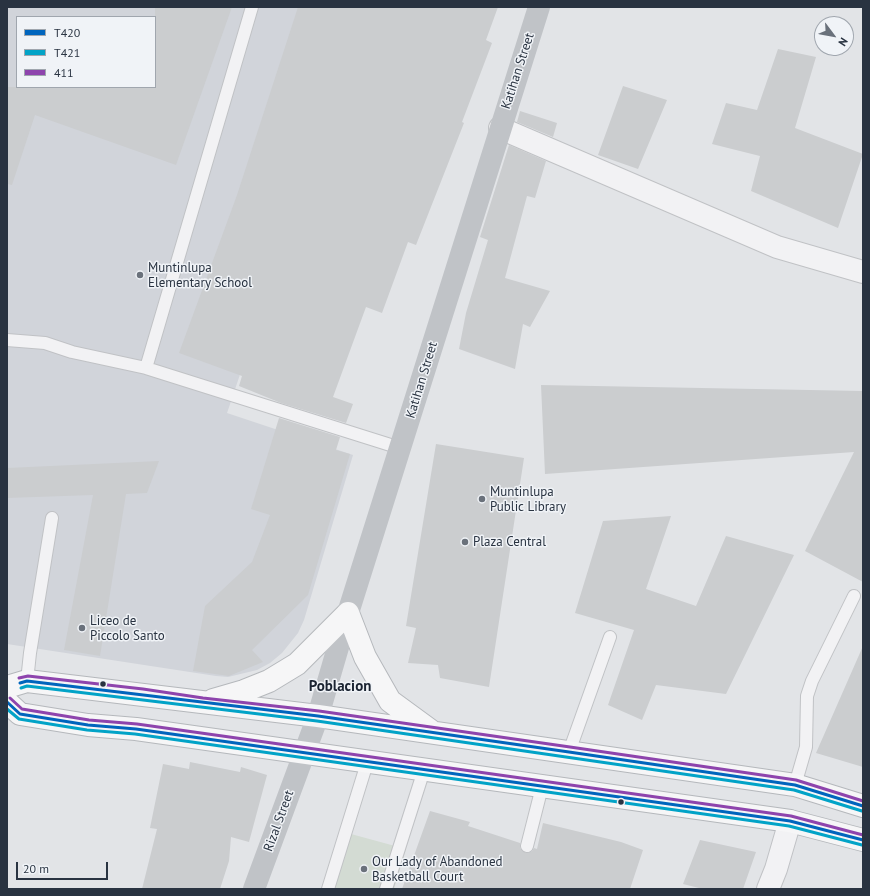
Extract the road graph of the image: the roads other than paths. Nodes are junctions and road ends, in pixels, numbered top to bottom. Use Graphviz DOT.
graph roads {
  1 [pos="252,7"];
  2 [pos="539,7"];
  3 [pos="500,128"];
  4 [pos="863,272"];
  5 [pos="7,340"];
  6 [pos="146,368"];
  7 [pos="400,448"];
  8 [pos="52,518"];
  9 [pos="854,596"];
  10 [pos="348,613"];
  11 [pos="610,637"];
  12 [pos="17,684"];
  13 [pos="7,702"];
  14 [pos="202,703"];
  15 [pos="318,716"];
  16 [pos="434,734"];
  17 [pos="569,752"];
  18 [pos="304,753"];
  19 [pos="367,763"];
  20 [pos="424,770"];
  21 [pos="795,785"];
  22 [pos="542,787"];
  23 [pos="863,806"];
  24 [pos="790,821"];
  25 [pos="863,840"];
  26 [pos="527,846"];
  27 [pos="254,889"];
  28 [pos="328,889"];
  29 [pos="386,889"];
  30 [pos="768,889"];
  1 -- 6 [label="lane"];
  2 -- 3 [label="street, Katihan Street"];
  3 -- 4 [label="street"];
  3 -- 7 [label="street, Katihan Street"];
  5 -- 6 [label="lane"];
  6 -- 7 [label="lane"];
  7 -- 10 [label="street, Katihan Street"];
  8 -- 12 [label="lane"];
  9 -- 21 [label="lane"];
  10 -- 14 [label="highway"];
  10 -- 15 [label="street, Katihan Street"];
  10 -- 16 [label="highway"];
  11 -- 17 [label="lane"];
  12 -- 14 [label="highway"];
  13 -- 18 [label="highway"];
  14 -- 15 [label="highway"];
  15 -- 16 [label="highway"];
  15 -- 18 [label="street, Katihan Street"];
  16 -- 17 [label="highway"];
  17 -- 21 [label="highway"];
  18 -- 19 [label="highway"];
  18 -- 27 [label="street, Rizal Street"];
  19 -- 20 [label="highway"];
  19 -- 28 [label="lane"];
  20 -- 22 [label="highway"];
  20 -- 29 [label="lane"];
  21 -- 23 [label="highway"];
  22 -- 24 [label="highway"];
  22 -- 26 [label="lane"];
  24 -- 25 [label="highway"];
  24 -- 30 [label="street"];
}
